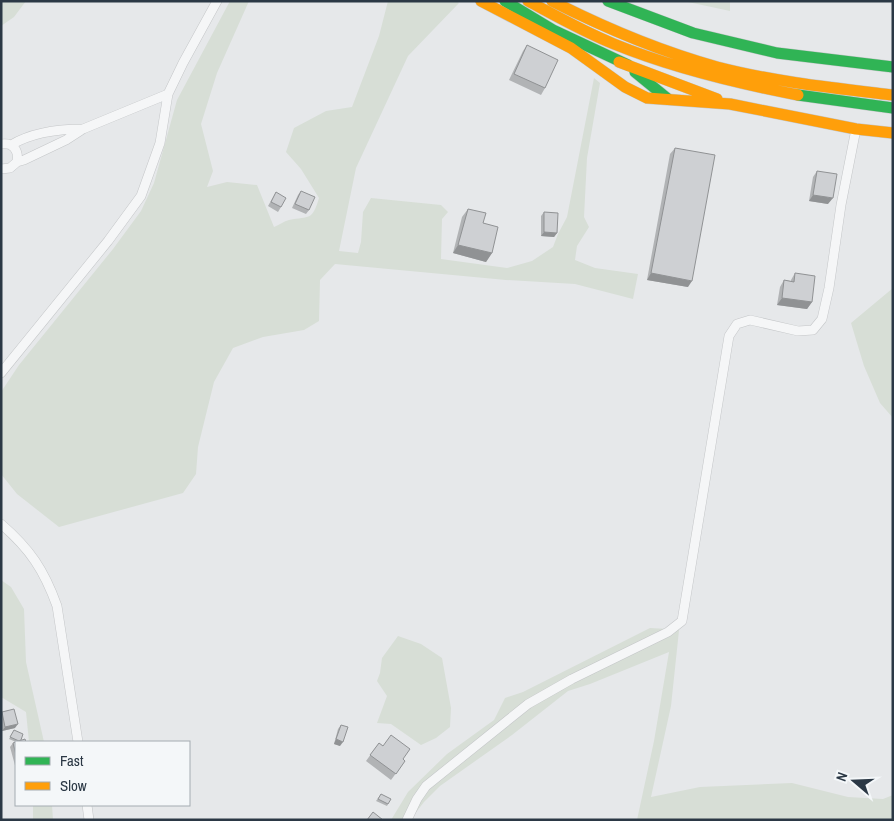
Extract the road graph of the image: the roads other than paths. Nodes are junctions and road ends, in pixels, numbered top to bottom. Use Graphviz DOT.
graph roads {
  1 [pos="217,1"];
  2 [pos="481,1"];
  3 [pos="506,1"];
  4 [pos="528,1"];
  5 [pos="552,1"];
  6 [pos="566,1"];
  7 [pos="608,1"];
  8 [pos="592,21"];
  9 [pos="571,48"];
  10 [pos="628,65"];
  11 [pos="893,68"];
  12 [pos="168,94"];
  13 [pos="893,95"];
  14 [pos="671,101"];
  15 [pos="730,104"];
  16 [pos="893,108"];
  17 [pos="83,129"];
  18 [pos="856,129"];
  19 [pos="893,133"];
  20 [pos="6,144"];
  21 [pos="17,162"];
  22 [pos="1,169"];
  23 [pos="1,373"];
  24 [pos="1,524"];
  25 [pos="78,741"];
  26 [pos="87,806"];
  27 [pos="89,820"];
  28 [pos="408,820"];
  1 -- 12 [label="street"];
  2 -- 9 [label="main road"];
  3 -- 10 [label="main road"];
  4 -- 16 [label="main road"];
  5 -- 8 [label="main road"];
  6 -- 8 [label="main road"];
  7 -- 11 [label="main road"];
  8 -- 13 [label="main road"];
  9 -- 10 [label="main road"];
  9 -- 14 [label="main road"];
  10 -- 14 [label="main road"];
  10 -- 15 [label="main road"];
  12 -- 17 [label="street"];
  12 -- 23 [label="street"];
  14 -- 15 [label="main road"];
  15 -- 18 [label="main road"];
  17 -- 20 [label="street"];
  17 -- 21 [label="street"];
  18 -- 19 [label="main road"];
  18 -- 28 [label="street"];
  20 -- 21 [label="street"];
  21 -- 22 [label="street"];
  24 -- 25 [label="street"];
  26 -- 27 [label="street"];
}
